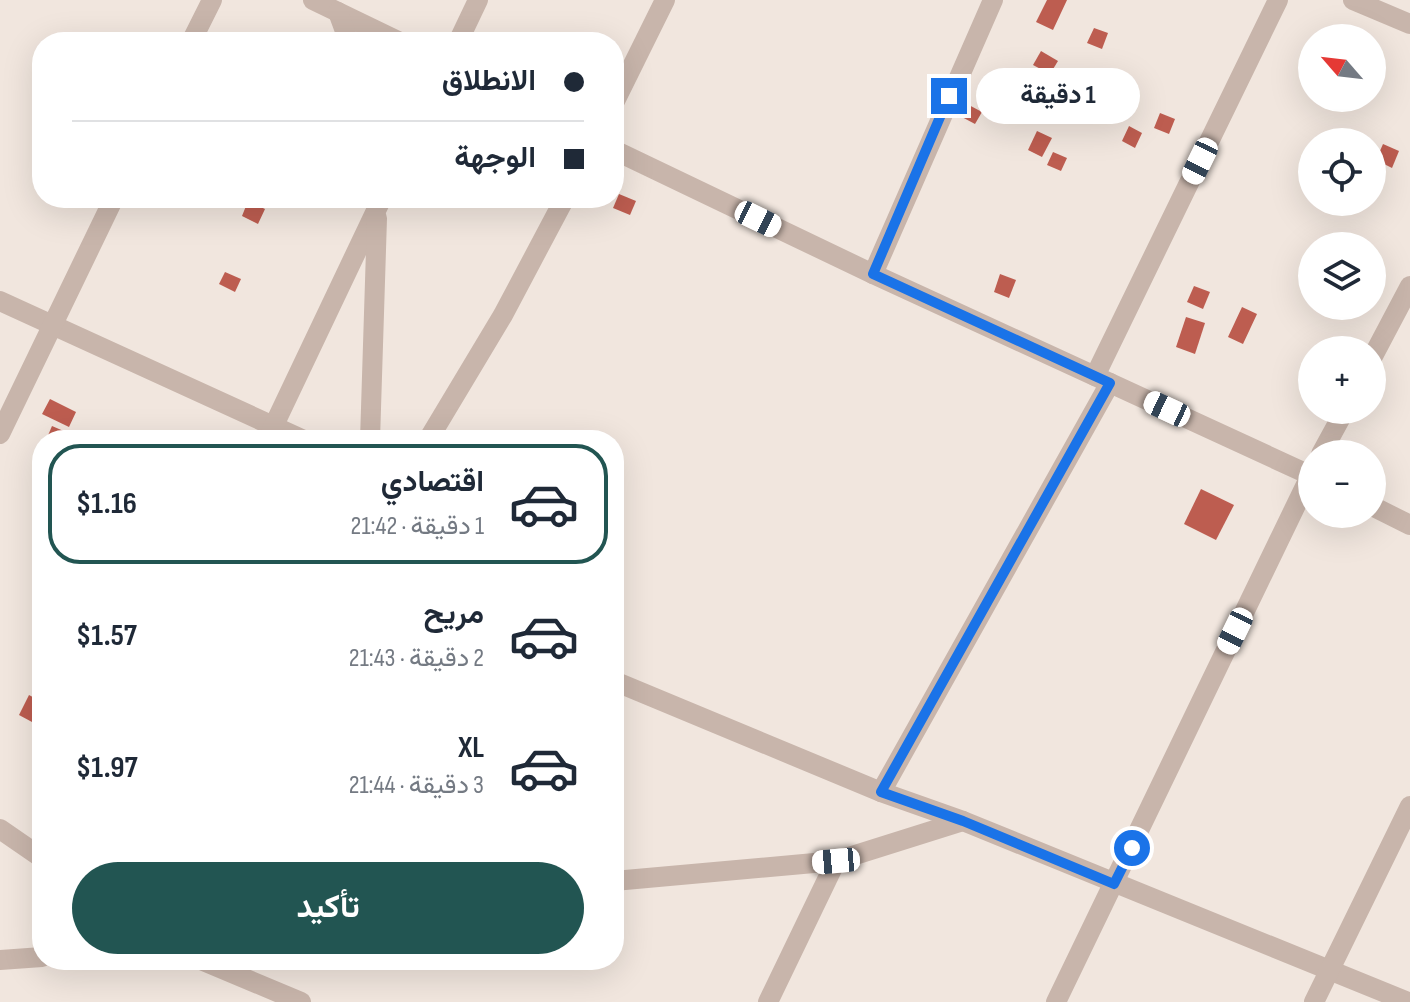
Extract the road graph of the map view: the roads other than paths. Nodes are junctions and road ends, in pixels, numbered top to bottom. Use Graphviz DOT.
graph roads {
  1 [pos="212,0"];
  2 [pos="313,0"];
  3 [pos="478,0"];
  4 [pos="665,0"];
  5 [pos="993,0"];
  6 [pos="1278,0"];
  7 [pos="1353,0"];
  8 [pos="338,12"];
  9 [pos="1410,24"];
  10 [pos="196,32"];
  11 [pos="345,32"];
  12 [pos="379,32"];
  13 [pos="463,32"];
  14 [pos="624,83"];
  15 [pos="624,155"];
  16 [pos="109,208"];
  17 [pos="376,208"];
  18 [pos="379,208"];
  19 [pos="560,208"];
  20 [pos="873,274"];
  21 [pos="1410,286"];
  22 [pos="0,301"];
  23 [pos="50,326"];
  24 [pos="1384,336"];
  25 [pos="1103,379"];
  26 [pos="264,430"];
  27 [pos="271,430"];
  28 [pos="370,430"];
  29 [pos="434,430"];
  30 [pos="0,434"];
  31 [pos="1298,468"];
  32 [pos="1298,501"];
  33 [pos="1386,513"];
  34 [pos="1410,525"];
  35 [pos="624,685"];
  36 [pos="881,792"];
  37 [pos="1410,806"];
  38 [pos="963,821"];
  39 [pos="0,829"];
  40 [pos="32,851"];
  41 [pos="836,861"];
  42 [pos="624,880"];
  43 [pos="1114,884"];
  44 [pos="32,958"];
  45 [pos="0,960"];
  46 [pos="225,970"];
  47 [pos="1329,970"];
  48 [pos="301,1002"];
  49 [pos="768,1002"];
  50 [pos="1056,1002"];
  51 [pos="1314,1002"];
  52 [pos="1408,1002"];
  1 -- 10 [label="street"];
  2 -- 8 [label="street"];
  3 -- 13 [label="street"];
  4 -- 14 [label="street"];
  5 -- 20 [label="street"];
  6 -- 25 [label="street"];
  7 -- 9 [label="street"];
  8 -- 11 [label="street"];
  8 -- 12 [label="street"];
  15 -- 20 [label="street"];
  16 -- 23 [label="street"];
  17 -- 27 [label="street"];
  18 -- 28 [label="street"];
  19 -- 29 [label="street"];
  20 -- 25 [label="street"];
  21 -- 24 [label="street"];
  22 -- 23 [label="street"];
  23 -- 26 [label="street"];
  23 -- 30 [label="street"];
  25 -- 31 [label="street"];
  25 -- 36 [label="street"];
  32 -- 43 [label="street"];
  33 -- 34 [label="street"];
  35 -- 36 [label="street"];
  36 -- 38 [label="street"];
  37 -- 47 [label="street"];
  38 -- 41 [label="street"];
  38 -- 43 [label="street"];
  39 -- 40 [label="street"];
  41 -- 42 [label="street"];
  41 -- 49 [label="street"];
  43 -- 47 [label="street"];
  43 -- 50 [label="street"];
  44 -- 45 [label="street"];
  46 -- 48 [label="street"];
  47 -- 51 [label="street"];
  47 -- 52 [label="street"];
}
